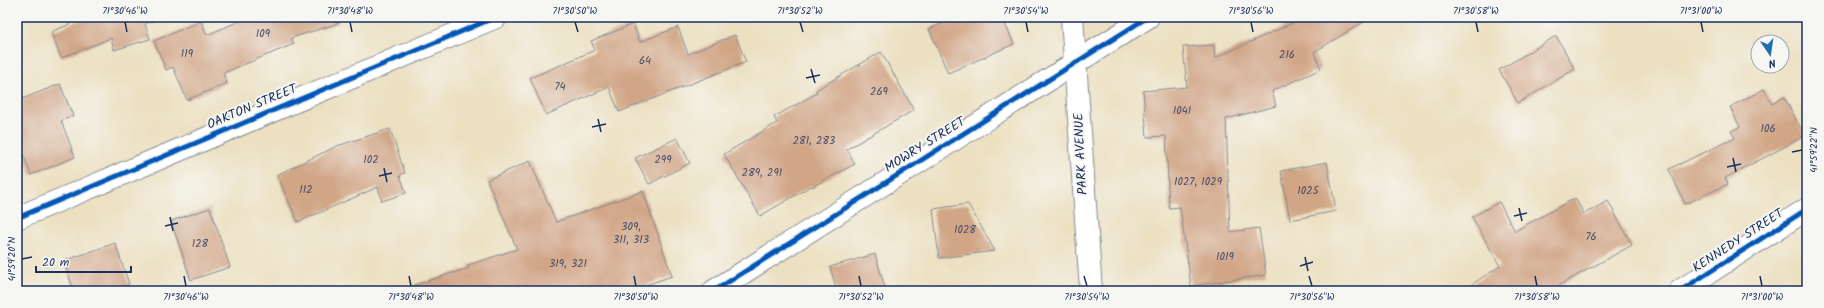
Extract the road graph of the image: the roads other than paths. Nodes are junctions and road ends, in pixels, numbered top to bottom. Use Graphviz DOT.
graph roads {
  1 [pos="496,17"];
  2 [pos="1072,17"];
  3 [pos="1148,17"];
  4 [pos="1076,63"];
  5 [pos="1807,209"];
  6 [pos="17,218"];
  7 [pos="714,291"];
  8 [pos="1090,291"];
  9 [pos="1680,291"];
  1 -- 6 [label="street, OAKTON STREET"];
  2 -- 4 [label="street, PARK AVENUE"];
  3 -- 4 [label="street, MOWRY STREET"];
  4 -- 7 [label="street, MOWRY STREET"];
  4 -- 8 [label="street, PARK AVENUE"];
  5 -- 9 [label="street, KENNEDY STREET"];
}
